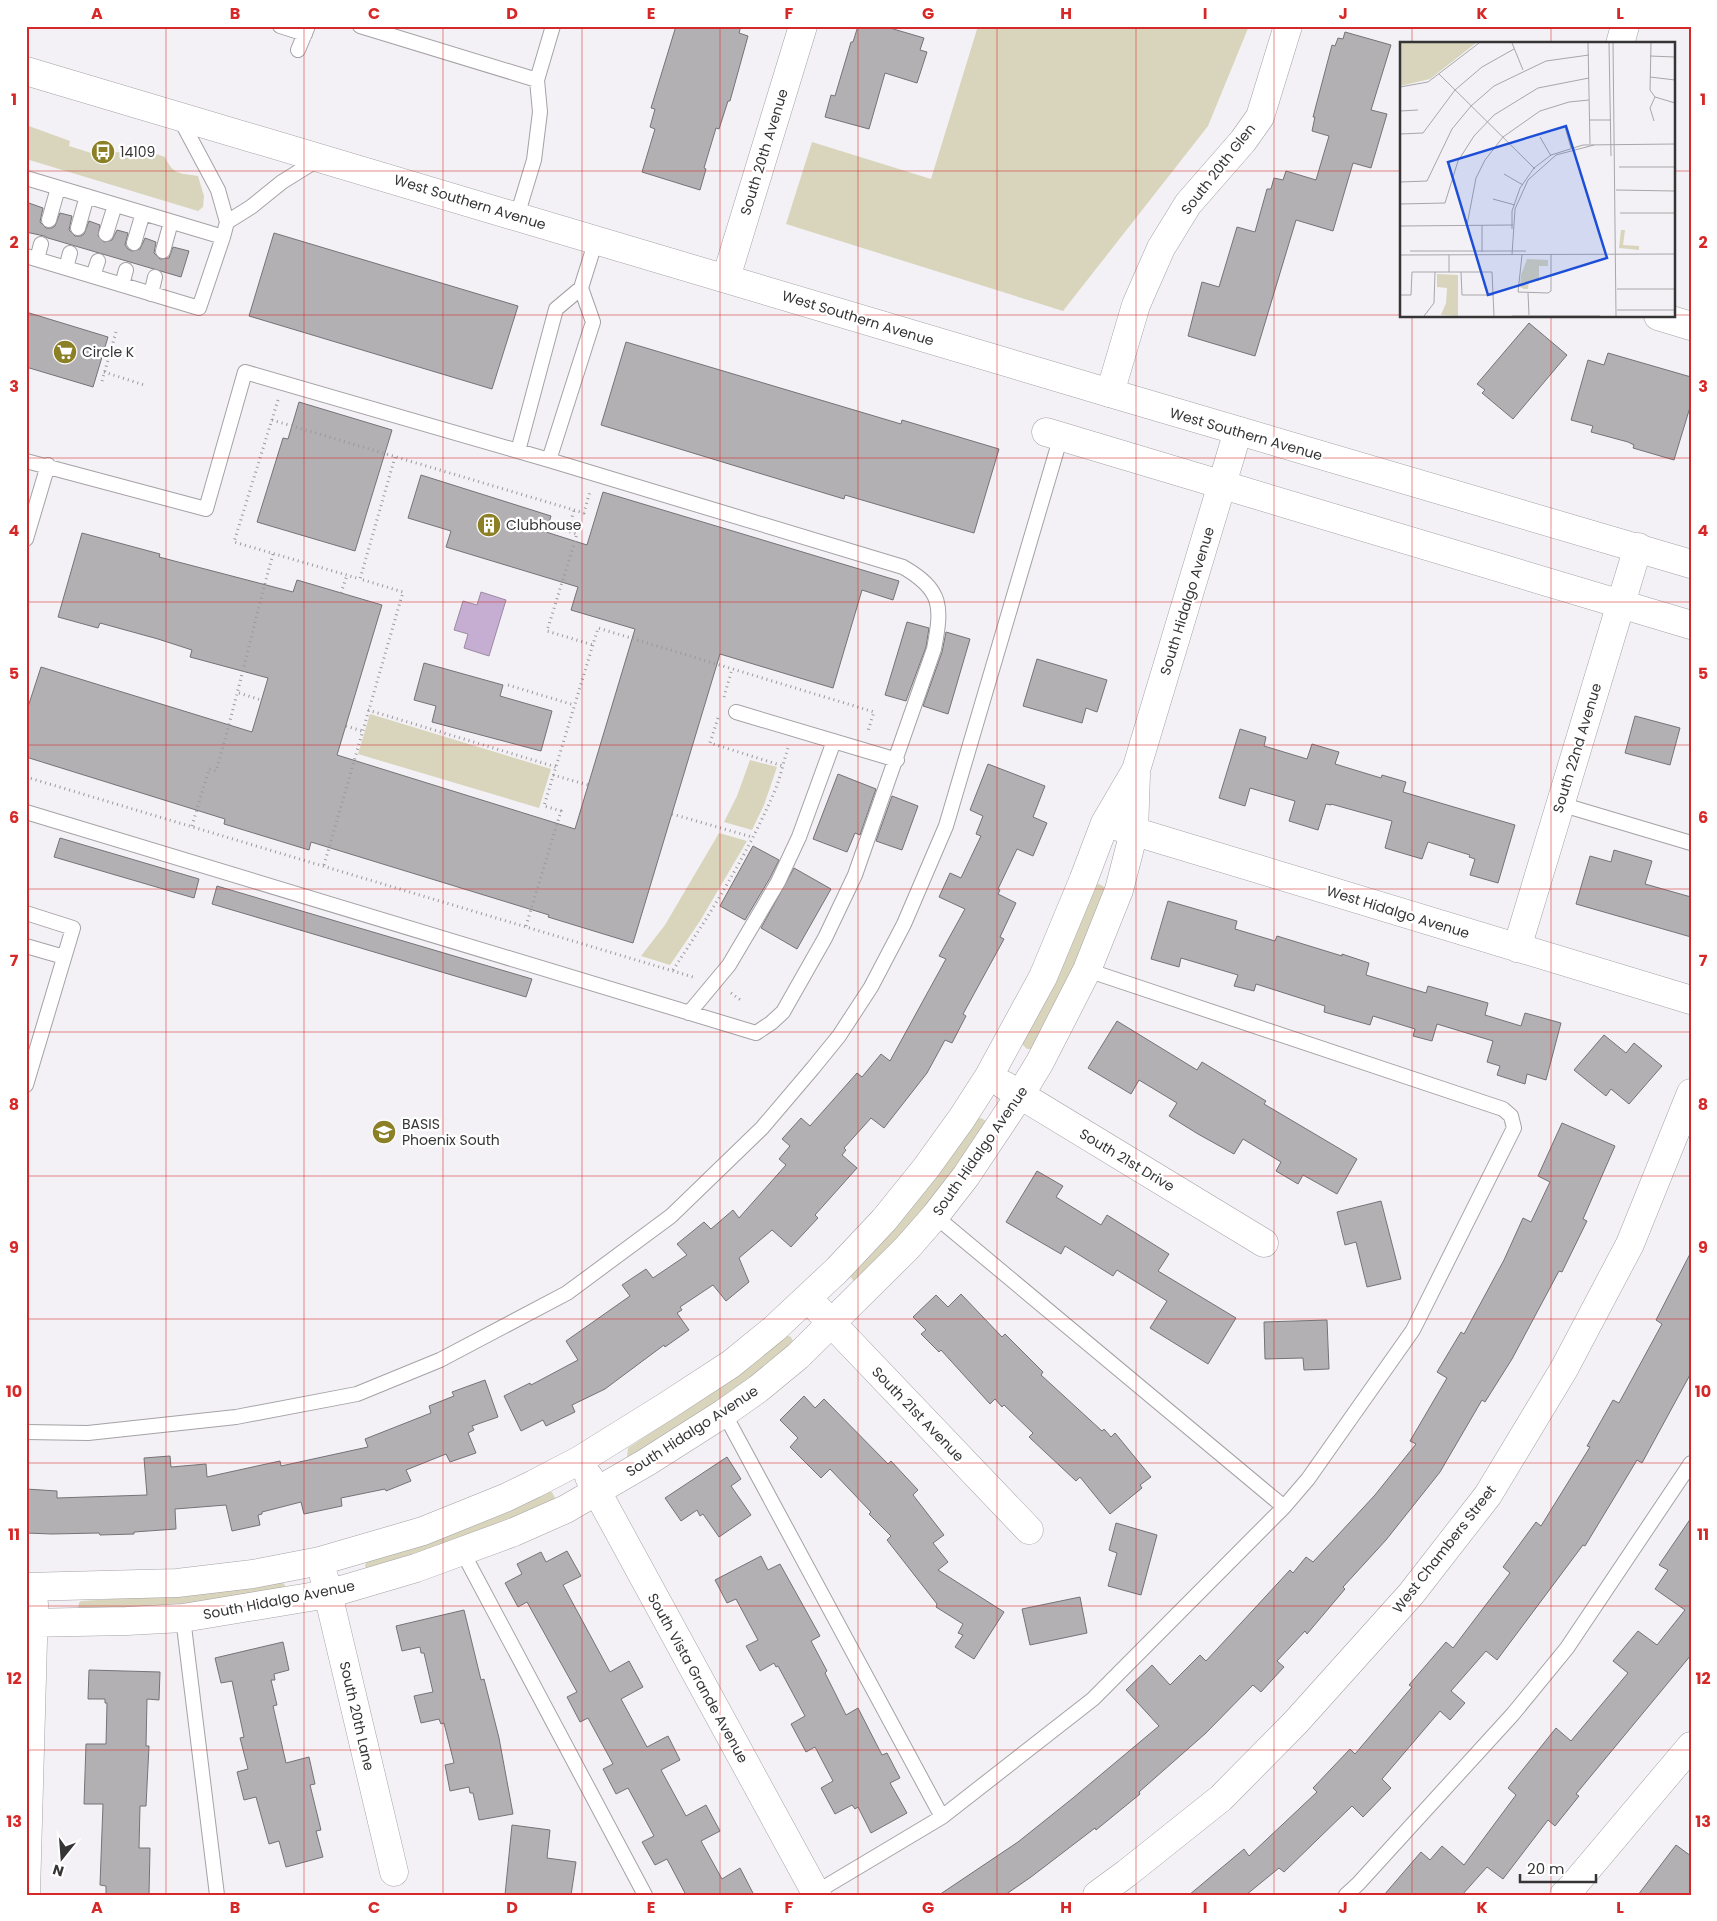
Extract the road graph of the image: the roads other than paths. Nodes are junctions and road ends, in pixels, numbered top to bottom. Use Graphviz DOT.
graph roads {
  1 [pos="280,26"];
  2 [pos="360,26"];
  3 [pos="407,26"];
  4 [pos="552,26"];
  5 [pos="803,26"];
  6 [pos="1288,26"];
  7 [pos="1625,26"];
  8 [pos="307,30"];
  9 [pos="403,40"];
  10 [pos="1621,42"];
  11 [pos="298,50"];
  12 [pos="26,71"];
  13 [pos="537,80"];
  14 [pos="179,116"];
  15 [pos="321,158"];
  16 [pos="28,179"];
  17 [pos="58,188"];
  18 [pos="26,193"];
  19 [pos="87,196"];
  20 [pos="115,204"];
  21 [pos="143,213"];
  22 [pos="518,216"];
  23 [pos="48,220"];
  24 [pos="172,222"];
  25 [pos="227,222"];
  26 [pos="78,228"];
  27 [pos="106,234"];
  28 [pos="223,237"];
  29 [pos="596,240"];
  30 [pos="134,243"];
  31 [pos="42,244"];
  32 [pos="163,251"];
  33 [pos="70,254"];
  34 [pos="32,257"];
  35 [pos="98,261"];
  36 [pos="66,268"];
  37 [pos="126,270"];
  38 [pos="94,276"];
  39 [pos="155,277"];
  40 [pos="726,278"];
  41 [pos="122,285"];
  42 [pos="581,288"];
  43 [pos="151,294"];
  44 [pos="1665,318"];
  45 [pos="1691,326"];
  46 [pos="1110,394"];
  47 [pos="1238,431"];
  48 [pos="1054,434"];
  49 [pos="518,451"];
  50 [pos="549,460"];
  51 [pos="26,461"];
  52 [pos="48,465"];
  53 [pos="1222,485"];
  54 [pos="26,539"];
  55 [pos="1638,547"];
  56 [pos="1691,564"];
  57 [pos="1620,604"];
  58 [pos="1691,625"];
  59 [pos="736,712"];
  60 [pos="834,741"];
  61 [pos="897,760"];
  62 [pos="1136,770"];
  63 [pos="1560,804"];
  64 [pos="26,812"];
  65 [pos="1105,823"];
  66 [pos="1134,832"];
  67 [pos="1691,843"];
  68 [pos="26,913"];
  69 [pos="26,946"];
  70 [pos="1517,948"];
  71 [pos="64,957"];
  72 [pos="1087,970"];
  73 [pos="1691,1000"];
  74 [pos="689,1013"];
  75 [pos="990,1076"];
  76 [pos="26,1085"];
  77 [pos="1691,1092"];
  78 [pos="1020,1095"];
  79 [pos="935,1216"];
  80 [pos="1264,1242"];
  81 [pos="808,1298"];
  82 [pos="831,1322"];
  83 [pos="724,1413"];
  84 [pos="26,1432"];
  85 [pos="580,1460"];
  86 [pos="1691,1463"];
  87 [pos="597,1492"];
  88 [pos="1284,1507"];
  89 [pos="1029,1530"];
  90 [pos="462,1551"];
  91 [pos="320,1561"];
  92 [pos="30,1587"];
  93 [pos="328,1594"];
  94 [pos="183,1618"];
  95 [pos="30,1623"];
  96 [pos="1691,1746"];
  97 [pos="942,1817"];
  98 [pos="394,1872"];
  99 [pos="26,1893"];
  100 [pos="815,1894"];
  101 [pos="217,1895"];
  102 [pos="646,1895"];
  103 [pos="1097,1895"];
  104 [pos="1346,1895"];
  105 [pos="1564,1895"];
  1 -- 8 [label="lane"];
  2 -- 9 [label="lane"];
  3 -- 9 [label="lane"];
  4 -- 13 [label="lane"];
  5 -- 40 [label="street, South 20th Avenue"];
  6 -- 46 [label="street, South 20th Glen"];
  7 -- 10 [label="street"];
  8 -- 11 [label="lane"];
  9 -- 13 [label="lane"];
  12 -- 14 [label="street, West Southern Avenue"];
  13 -- 22 [label="lane"];
  14 -- 15 [label="street, West Southern Avenue"];
  14 -- 25 [label="lane"];
  15 -- 22 [label="street, West Southern Avenue"];
  15 -- 25 [label="lane"];
  16 -- 17 [label="lane"];
  16 -- 18 [label="lane"];
  17 -- 19 [label="lane"];
  17 -- 23 [label="lane"];
  19 -- 20 [label="lane"];
  19 -- 26 [label="lane"];
  20 -- 21 [label="lane"];
  20 -- 27 [label="lane"];
  21 -- 24 [label="lane"];
  21 -- 30 [label="lane"];
  22 -- 29 [label="street, West Southern Avenue"];
  24 -- 28 [label="lane"];
  24 -- 32 [label="lane"];
  25 -- 28 [label="lane"];
  28 -- 43 [label="lane"];
  29 -- 40 [label="street, West Southern Avenue"];
  29 -- 42 [label="lane"];
  31 -- 34 [label="lane"];
  33 -- 36 [label="lane"];
  34 -- 36 [label="lane"];
  35 -- 38 [label="lane"];
  36 -- 38 [label="lane"];
  37 -- 41 [label="lane"];
  38 -- 41 [label="lane"];
  39 -- 43 [label="lane"];
  40 -- 46 [label="street, West Southern Avenue"];
  41 -- 43 [label="lane"];
  42 -- 49 [label="lane"];
  42 -- 50 [label="lane"];
  44 -- 45 [label="street"];
  46 -- 47 [label="street, West Southern Avenue"];
  47 -- 53 [label="street, South Hidalgo Avenue"];
  47 -- 55 [label="street, West Southern Avenue"];
  48 -- 53 [label="street"];
  48 -- 84 [label="lane"];
  49 -- 50 [label="lane"];
  49 -- 52 [label="lane"];
  50 -- 61 [label="lane"];
  51 -- 52 [label="lane"];
  52 -- 54 [label="lane"];
  53 -- 57 [label="street"];
  53 -- 62 [label="street, South Hidalgo Avenue"];
  55 -- 56 [label="street, West Southern Avenue"];
  55 -- 57 [label="street, South 22nd Avenue"];
  57 -- 58 [label="street"];
  57 -- 63 [label="street, South 22nd Avenue"];
  59 -- 60 [label="lane"];
  60 -- 61 [label="lane"];
  60 -- 74 [label="lane"];
  61 -- 74 [label="lane"];
  62 -- 65 [label="street, South Hidalgo Avenue"];
  62 -- 66 [label="street, South Hidalgo Avenue"];
  63 -- 67 [label="lane"];
  63 -- 70 [label="street, South 22nd Avenue"];
  64 -- 74 [label="lane"];
  65 -- 66 [label="street, West Hidalgo Avenue"];
  65 -- 75 [label="street, South Hidalgo Avenue"];
  66 -- 70 [label="street, West Hidalgo Avenue"];
  66 -- 72 [label="street, South Hidalgo Avenue"];
  68 -- 71 [label="lane"];
  69 -- 71 [label="lane"];
  70 -- 73 [label="street, West Hidalgo Avenue"];
  71 -- 76 [label="lane"];
  72 -- 78 [label="street, South Hidalgo Avenue"];
  72 -- 88 [label="lane"];
  75 -- 78 [label="street, South 21st Drive"];
  75 -- 81 [label="street, South Hidalgo Avenue"];
  77 -- 103 [label="street, West Chambers Street"];
  78 -- 79 [label="street, South Hidalgo Avenue"];
  78 -- 80 [label="street, South 21st Drive"];
  79 -- 82 [label="street, South Hidalgo Avenue"];
  79 -- 88 [label="lane"];
  81 -- 82 [label="street, South 21st Avenue"];
  81 -- 85 [label="street, South Hidalgo Avenue"];
  82 -- 83 [label="street, South Hidalgo Avenue"];
  82 -- 89 [label="street, South 21st Avenue"];
  83 -- 87 [label="street, South Hidalgo Avenue"];
  83 -- 97 [label="lane"];
  85 -- 87 [label="street, South Vista Grande Avenue"];
  85 -- 91 [label="street, South Hidalgo Avenue"];
  86 -- 104 [label="lane"];
  87 -- 90 [label="street, South Hidalgo Avenue"];
  87 -- 100 [label="street, South Vista Grande Avenue"];
  88 -- 97 [label="lane"];
  90 -- 93 [label="street, South Hidalgo Avenue"];
  90 -- 102 [label="lane"];
  91 -- 92 [label="street, South Hidalgo Avenue"];
  91 -- 93 [label="street, South 20th Lane"];
  92 -- 95 [label="street"];
  93 -- 94 [label="street, South Hidalgo Avenue"];
  93 -- 98 [label="street, South 20th Lane"];
  94 -- 95 [label="street, South Hidalgo Avenue"];
  94 -- 101 [label="lane"];
  95 -- 99 [label="street"];
  96 -- 105 [label="street"];
  97 -- 100 [label="lane"];
}
